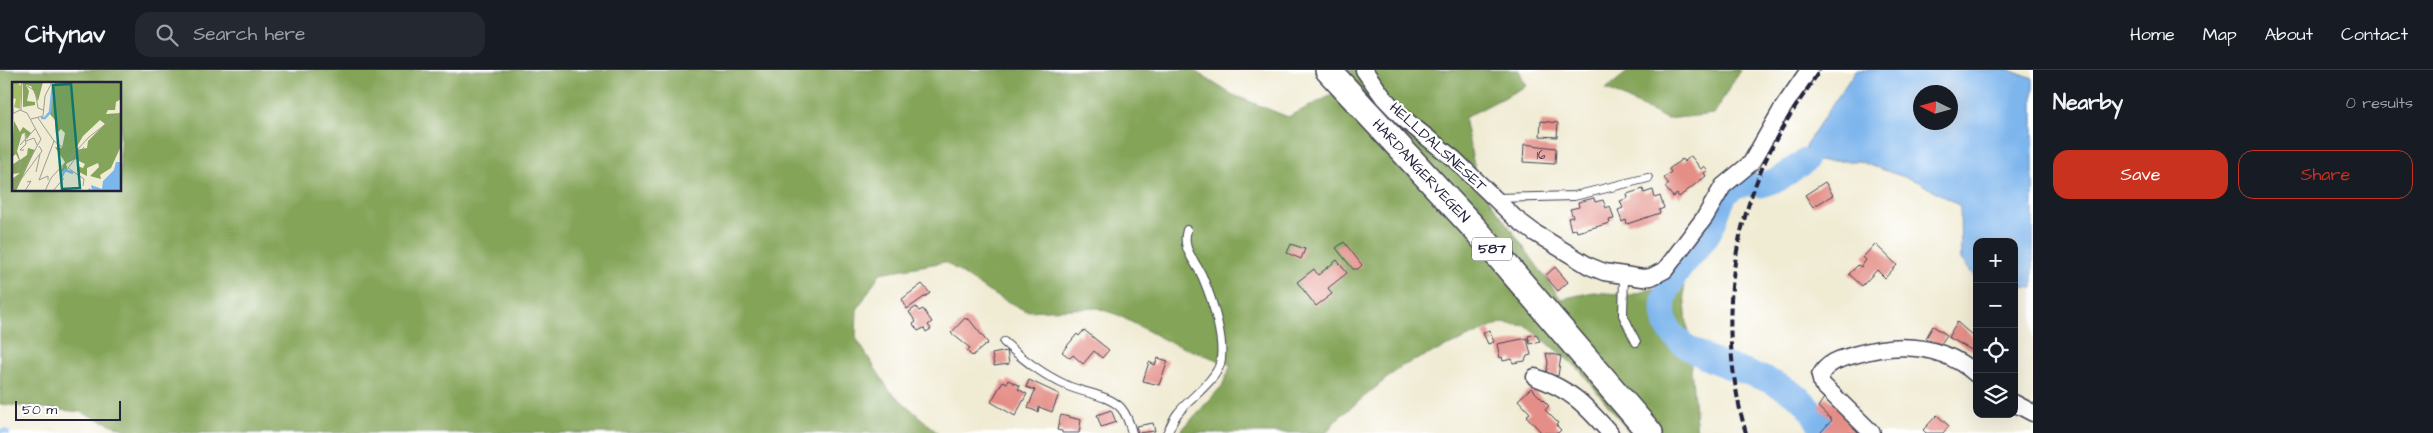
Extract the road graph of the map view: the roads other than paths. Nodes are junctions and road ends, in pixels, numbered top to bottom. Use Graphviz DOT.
graph roads {
  1 [pos="1328,70"];
  2 [pos="1364,70"];
  3 [pos="1809,70"];
  4 [pos="1648,178"];
  5 [pos="1494,198"];
  6 [pos="1187,230"];
  7 [pos="1624,276"];
  8 [pos="1004,342"];
  9 [pos="1636,342"];
  10 [pos="1976,373"];
  11 [pos="1535,377"];
  12 [pos="2018,405"];
  13 [pos="2033,413"];
  14 [pos="1132,433"];
  15 [pos="1167,433"];
  16 [pos="1610,433"];
  17 [pos="1650,433"];
  18 [pos="1872,433"];
  1 -- 17 [label="main road, HARDANGERVEGEN / 587"];
  2 -- 5 [label="street, HELLDALSNESET"];
  3 -- 7 [label="street, HELLDALSNESET"];
  4 -- 5 [label="lane, HELLDALSNESET"];
  5 -- 7 [label="street, HELLDALSNESET"];
  6 -- 15 [label="lane"];
  7 -- 9 [label="lane"];
  8 -- 14 [label="lane"];
  10 -- 18 [label="street"];
  11 -- 16 [label="street"];
  12 -- 13 [label="street"];
}
